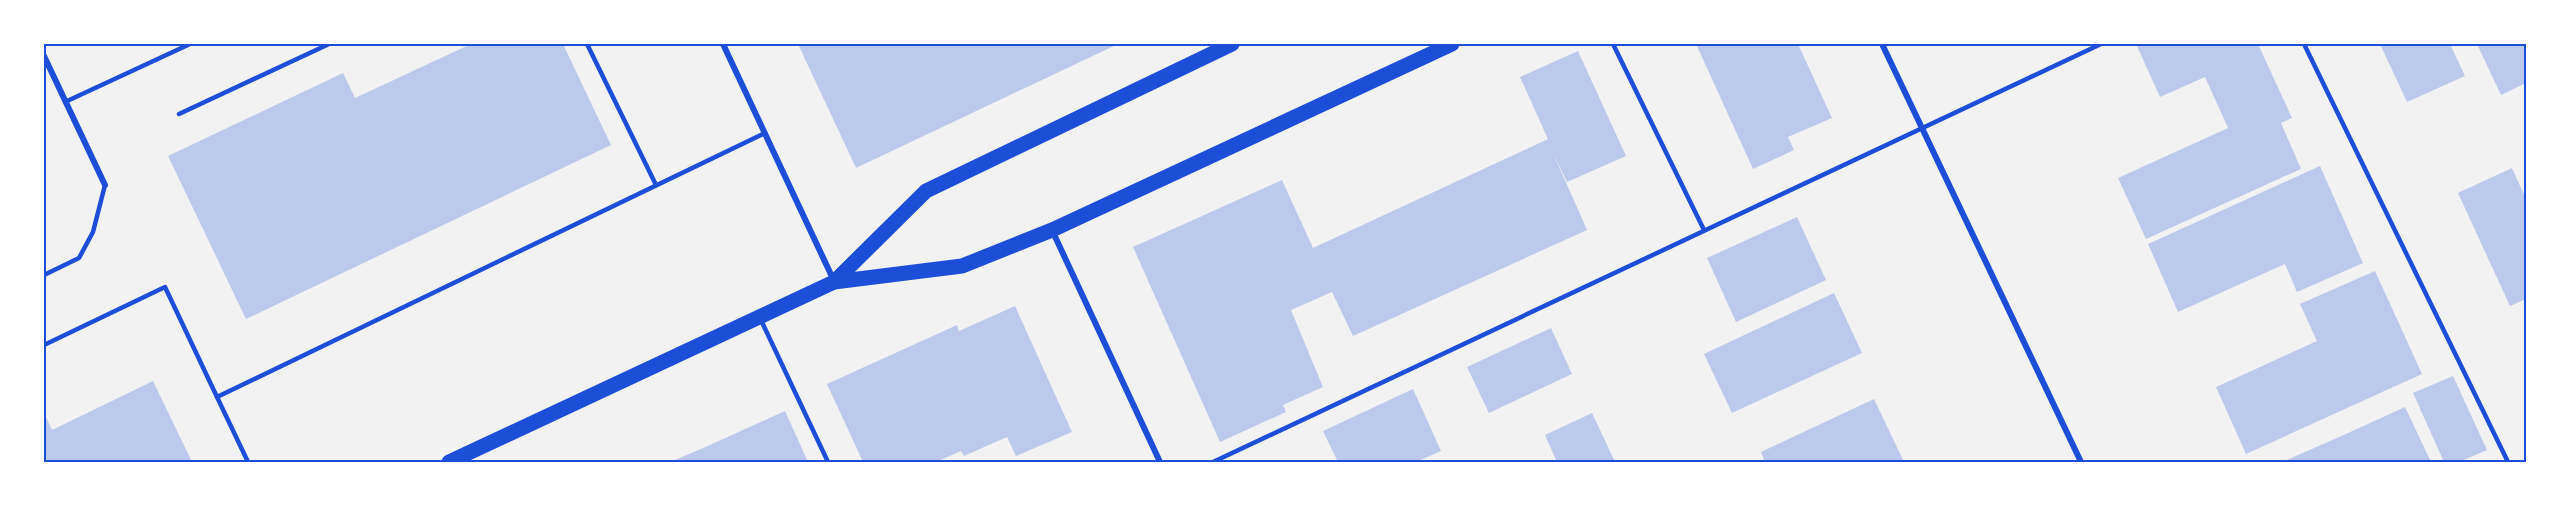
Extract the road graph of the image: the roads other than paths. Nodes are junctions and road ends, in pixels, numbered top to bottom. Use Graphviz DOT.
graph roads {
  1 [pos="190,44"];
  2 [pos="329,44"];
  3 [pos="587,44"];
  4 [pos="723,44"];
  5 [pos="1232,44"];
  6 [pos="1452,44"];
  7 [pos="1613,44"];
  8 [pos="1882,44"];
  9 [pos="2101,44"];
  10 [pos="2304,44"];
  11 [pos="44,56"];
  12 [pos="65,102"];
  13 [pos="179,114"];
  14 [pos="1922,128"];
  15 [pos="765,133"];
  16 [pos="105,185"];
  17 [pos="656,185"];
  18 [pos="1052,230"];
  19 [pos="1704,230"];
  20 [pos="44,275"];
  21 [pos="834,282"];
  22 [pos="759,317"];
  23 [pos="44,345"];
  24 [pos="217,397"];
  25 [pos="248,462"];
  26 [pos="449,462"];
  27 [pos="828,462"];
  28 [pos="1160,462"];
  29 [pos="1214,462"];
  30 [pos="2081,462"];
  31 [pos="2508,462"];
  1 -- 12 [label="lane"];
  2 -- 13 [label="lane"];
  3 -- 17 [label="lane"];
  4 -- 15 [label="street"];
  5 -- 21 [label="main road"];
  6 -- 18 [label="main road"];
  7 -- 19 [label="lane"];
  8 -- 14 [label="street"];
  9 -- 14 [label="lane"];
  10 -- 31 [label="lane"];
  11 -- 12 [label="street"];
  12 -- 16 [label="street"];
  14 -- 19 [label="lane"];
  14 -- 30 [label="street"];
  15 -- 17 [label="lane"];
  15 -- 21 [label="street"];
  16 -- 20 [label="lane"];
  17 -- 24 [label="lane"];
  18 -- 21 [label="main road"];
  18 -- 28 [label="street"];
  19 -- 29 [label="lane"];
  21 -- 22 [label="main road"];
  22 -- 26 [label="main road"];
  22 -- 27 [label="lane"];
  23 -- 24 [label="lane"];
  24 -- 25 [label="lane"];
}
